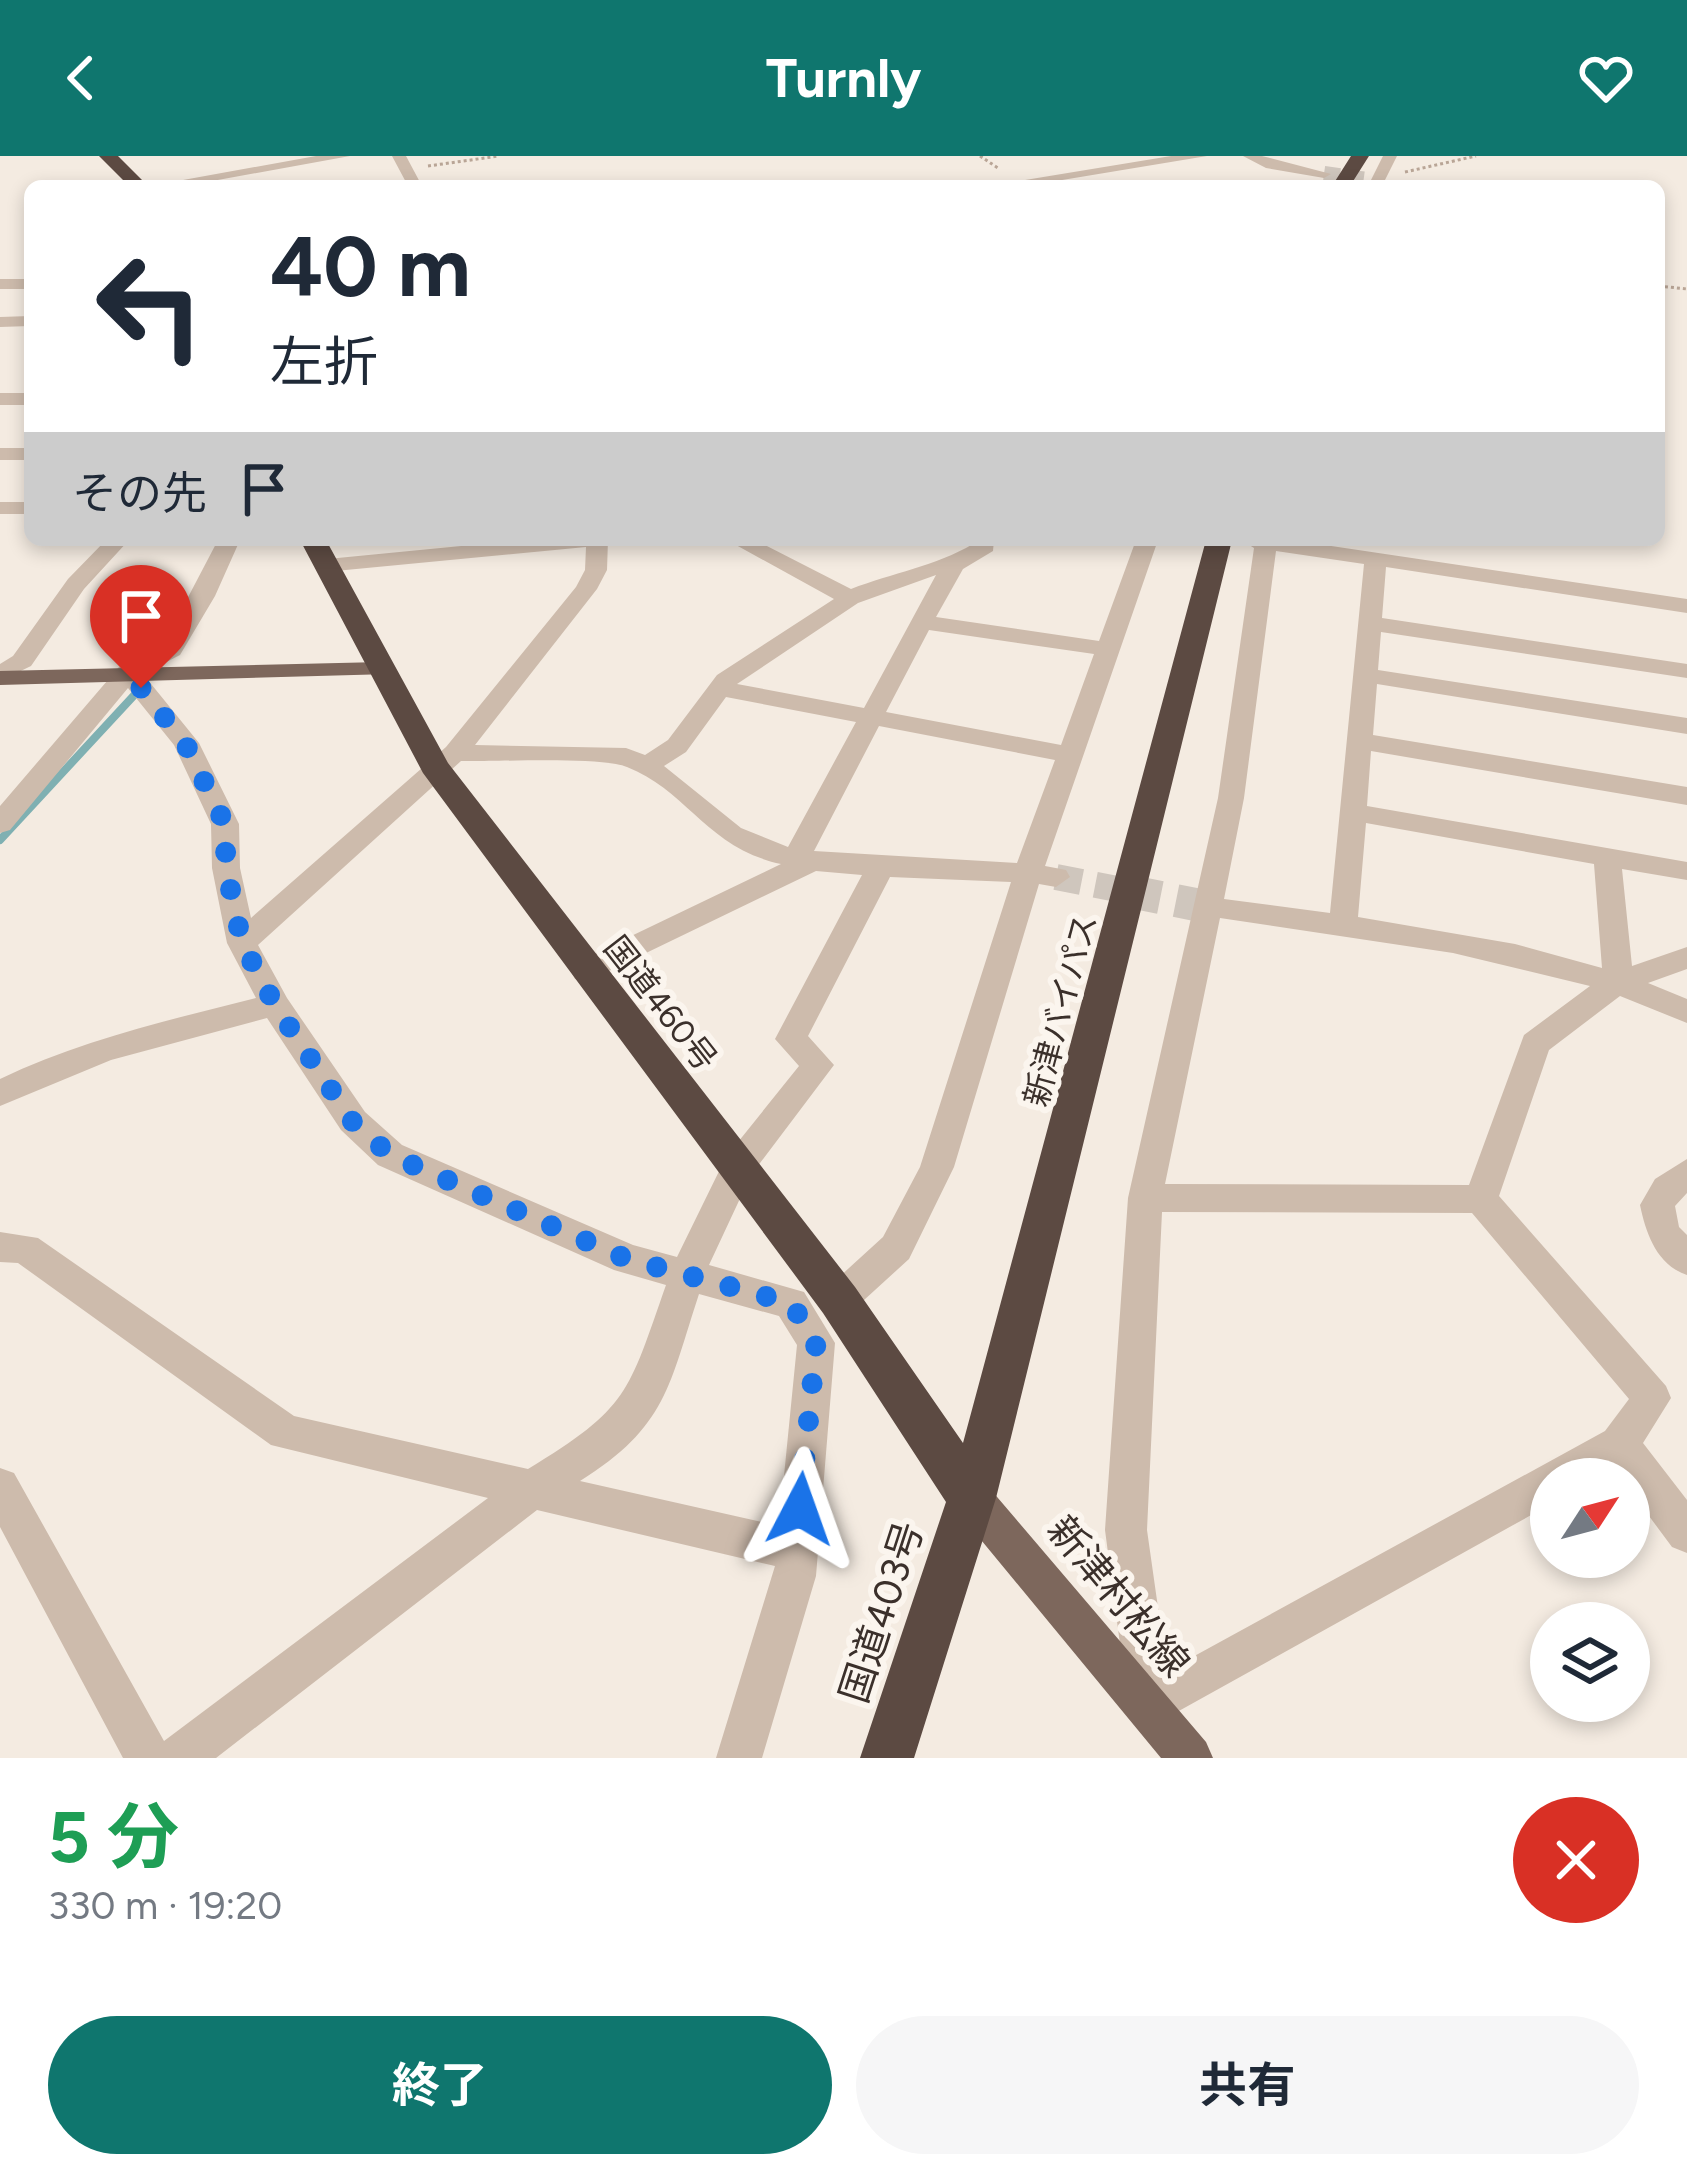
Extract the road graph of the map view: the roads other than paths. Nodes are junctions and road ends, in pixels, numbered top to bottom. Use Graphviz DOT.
graph roads {
  1 [pos="108,156"];
  2 [pos="344,156"];
  3 [pos="1201,156"];
  4 [pos="1250,156"];
  5 [pos="1317,156"];
  6 [pos="266,161"];
  7 [pos="1100,170"];
  8 [pos="1324,174"];
  9 [pos="1300,179"];
  10 [pos="134,180"];
  11 [pos="183,180"];
  12 [pos="1035,180"];
  13 [pos="1118,180"];
  14 [pos="112,546"];
  15 [pos="226,546"];
  16 [pos="457,546"];
  17 [pos="595,546"];
  18 [pos="750,546"];
  19 [pos="985,546"];
  20 [pos="1145,546"];
  21 [pos="1217,546"];
  22 [pos="1261,546"];
  23 [pos="1290,546"];
  24 [pos="319,552"];
  25 [pos="1375,561"];
  26 [pos="955,564"];
  27 [pos="850,598"];
  28 [pos="1687,606"];
  29 [pos="922,622"];
  30 [pos="1370,622"];
  31 [pos="1108,649"];
  32 [pos="380,669"];
  33 [pos="1687,671"];
  34 [pos="128,672"];
  35 [pos="1365,675"];
  36 [pos="0,676"];
  37 [pos="720,688"];
  38 [pos="873,717"];
  39 [pos="1687,727"];
  40 [pos="1359,741"];
  41 [pos="1070,755"];
  42 [pos="445,760"];
  43 [pos="649,764"];
  44 [pos="1687,796"];
  45 [pos="1353,812"];
  46 [pos="0,824"];
  47 [pos="1607,856"];
  48 [pos="806,857"];
  49 [pos="881,867"];
  50 [pos="1687,871"];
  51 [pos="1042,875"];
  52 [pos="1208,907"];
  53 [pos="1343,925"];
  54 [pos="242,943"];
  55 [pos="1687,958"];
  56 [pos="586,971"];
  57 [pos="1618,982"];
  58 [pos="275,1005"];
  59 [pos="1687,1012"];
  60 [pos="0,1094"];
  61 [pos="738,1167"];
  62 [pos="1687,1173"];
  63 [pos="1145,1198"];
  64 [pos="1481,1199"];
  65 [pos="0,1247"];
  66 [pos="1687,1260"];
  67 [pos="688,1272"];
  68 [pos="838,1300"];
  69 [pos="1619,1444"];
  70 [pos="1593,1458"];
  71 [pos="0,1487"];
  72 [pos="535,1487"];
  73 [pos="1530,1493"];
  74 [pos="972,1498"];
  75 [pos="1687,1533"];
  76 [pos="797,1551"];
  77 [pos="1150,1705"];
  78 [pos="148,1758"];
  79 [pos="179,1758"];
  80 [pos="740,1758"];
  81 [pos="887,1758"];
  82 [pos="1190,1758"];
  1 -- 10 [label="highway"];
  2 -- 6 [label="street"];
  3 -- 7 [label="street"];
  4 -- 9 [label="street"];
  5 -- 9 [label="street"];
  6 -- 11 [label="street"];
  7 -- 12 [label="street"];
  7 -- 13 [label="street"];
  8 -- 9 [label="street"];
  14 -- 36 [label="street"];
  15 -- 34 [label="street"];
  16 -- 24 [label="street"];
  17 -- 42 [label="street"];
  18 -- 27 [label="street"];
  19 -- 26 [label="street"];
  20 -- 31 [label="street"];
  21 -- 74 [label="highway, 新津バイパス"];
  22 -- 52 [label="street"];
  23 -- 25 [label="street"];
  24 -- 32 [label="highway, 国道460号"];
  25 -- 28 [label="street"];
  25 -- 30 [label="street"];
  26 -- 27 [label="street"];
  26 -- 29 [label="street"];
  27 -- 37 [label="street"];
  29 -- 31 [label="street"];
  29 -- 38 [label="street"];
  30 -- 33 [label="street"];
  30 -- 35 [label="street"];
  31 -- 41 [label="street"];
  32 -- 34 [label="main road"];
  32 -- 42 [label="highway, 国道460号"];
  34 -- 36 [label="main road"];
  34 -- 46 [label="street"];
  34 -- 54 [label="street"];
  35 -- 39 [label="street"];
  35 -- 40 [label="street"];
  37 -- 38 [label="street"];
  37 -- 43 [label="street"];
  38 -- 41 [label="street"];
  38 -- 48 [label="street"];
  40 -- 44 [label="street"];
  40 -- 45 [label="street"];
  41 -- 51 [label="street"];
  42 -- 43 [label="street"];
  42 -- 54 [label="street"];
  42 -- 56 [label="highway, 国道460号"];
  43 -- 48 [label="street"];
  45 -- 47 [label="street"];
  45 -- 53 [label="street"];
  47 -- 50 [label="street"];
  47 -- 57 [label="street"];
  48 -- 49 [label="street"];
  48 -- 56 [label="street"];
  49 -- 51 [label="street"];
  49 -- 61 [label="street"];
  51 -- 68 [label="street"];
  52 -- 53 [label="street"];
  52 -- 63 [label="street"];
  53 -- 57 [label="street"];
  54 -- 58 [label="street"];
  55 -- 57 [label="street"];
  56 -- 61 [label="highway, 国道460号"];
  57 -- 59 [label="street"];
  57 -- 64 [label="street"];
  58 -- 60 [label="street"];
  58 -- 67 [label="street"];
  61 -- 67 [label="street"];
  61 -- 68 [label="highway, 国道460号"];
  62 -- 66 [label="street"];
  63 -- 64 [label="street"];
  63 -- 77 [label="street"];
  64 -- 69 [label="street"];
  65 -- 72 [label="street"];
  67 -- 72 [label="street"];
  67 -- 76 [label="street"];
  68 -- 74 [label="highway, 国道460号"];
  69 -- 70 [label="street"];
  69 -- 75 [label="street"];
  71 -- 78 [label="street"];
  72 -- 76 [label="street"];
  72 -- 79 [label="street"];
  73 -- 77 [label="street"];
  74 -- 77 [label="main road, 新津村松線"];
  74 -- 81 [label="highway, 国道403号"];
  76 -- 80 [label="street"];
  77 -- 82 [label="main road, 新津村松線"];
}
